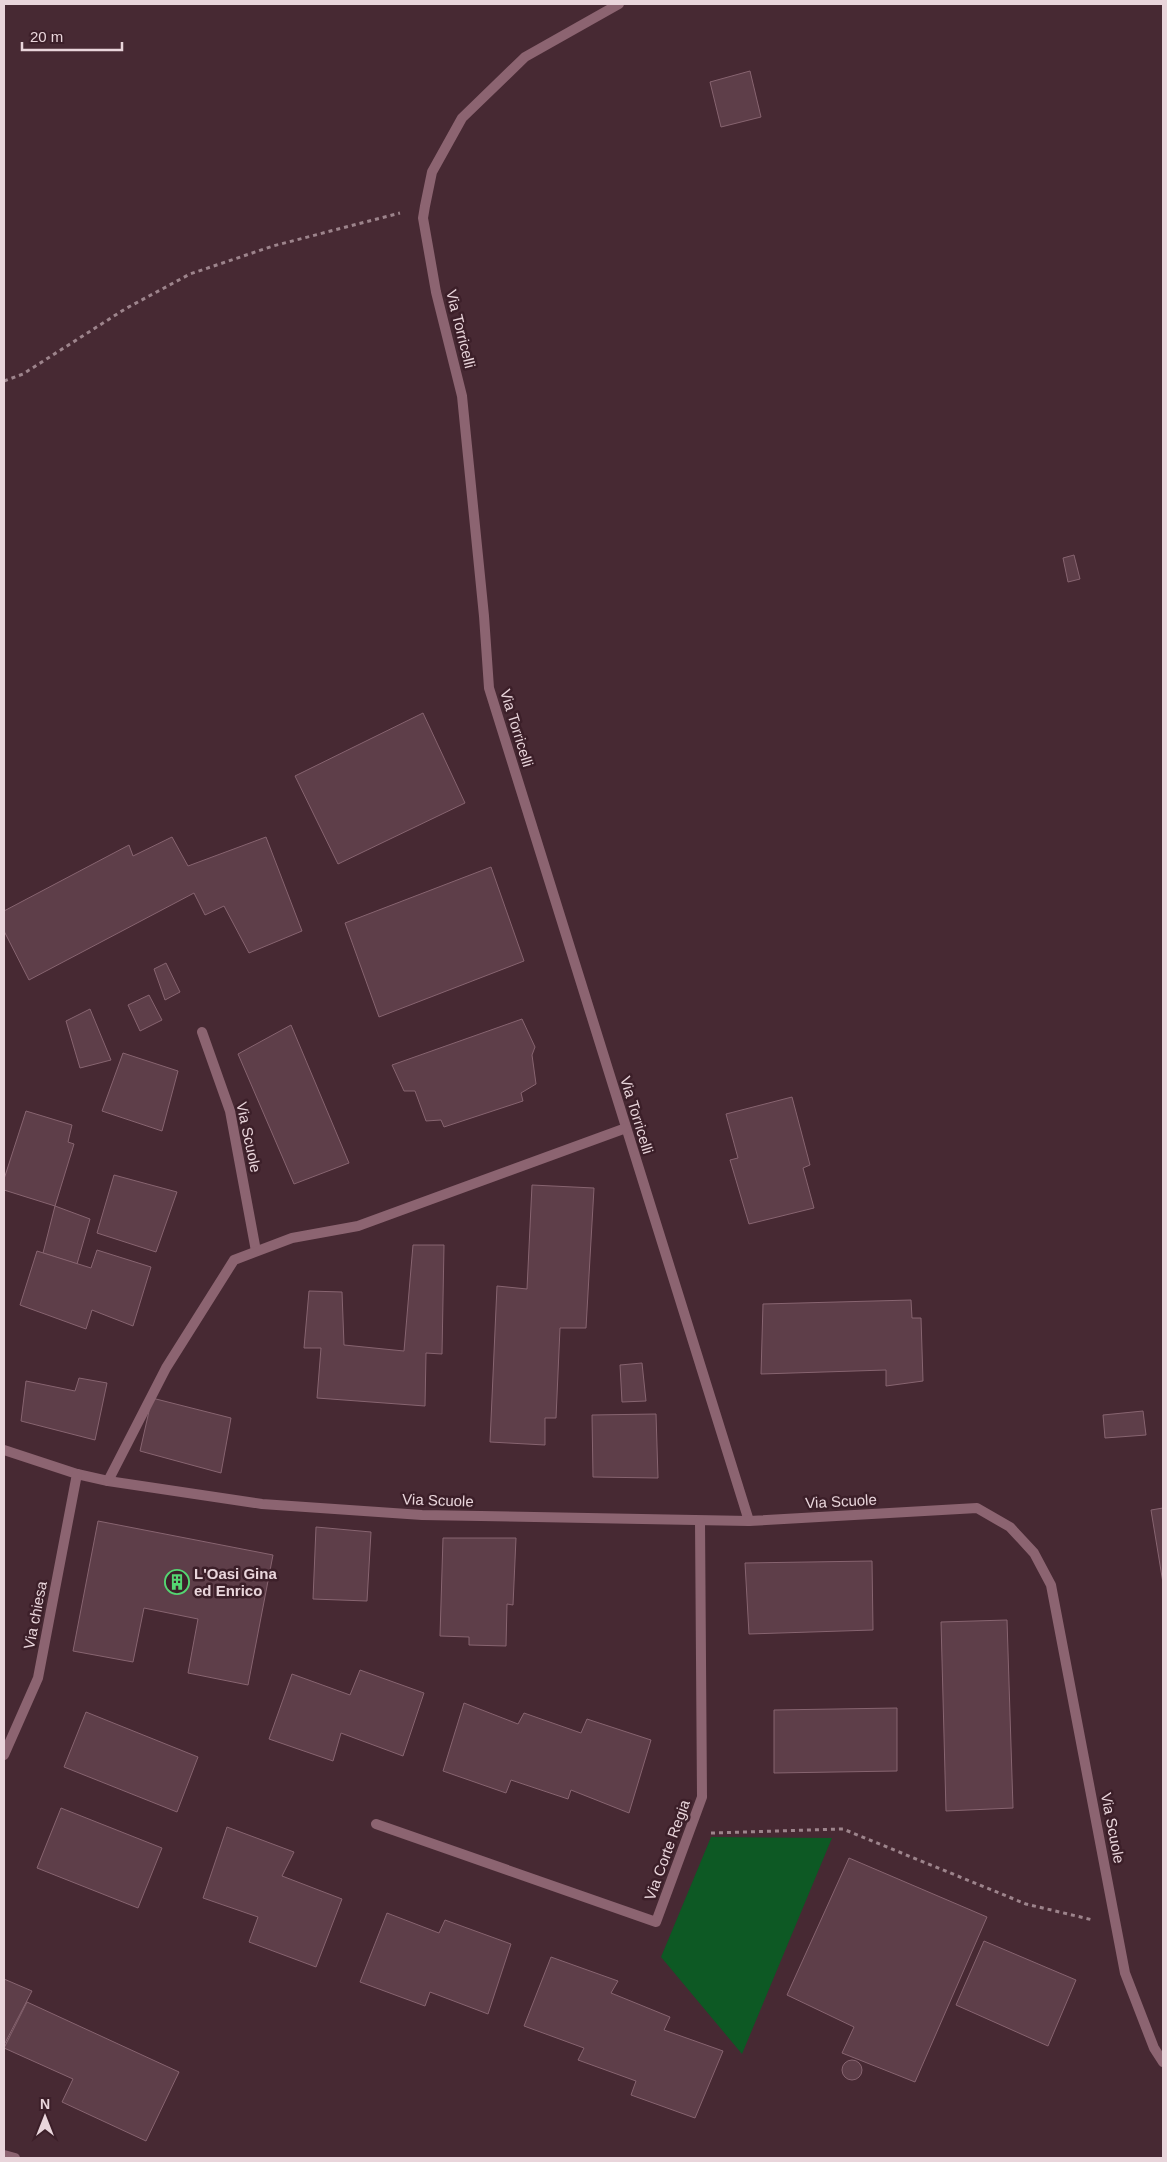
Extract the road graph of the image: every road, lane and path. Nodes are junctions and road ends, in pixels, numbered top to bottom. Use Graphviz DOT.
graph roads {
  1 [pos="619,4"];
  2 [pos="425,206"];
  3 [pos="4,381"];
  4 [pos="202,1032"];
  5 [pos="626,1128"];
  6 [pos="256,1251"];
  7 [pos="4,1450"];
  8 [pos="77,1474"];
  9 [pos="108,1481"];
  10 [pos="700,1522"];
  11 [pos="749,1522"];
  12 [pos="4,1755"];
  13 [pos="376,1824"];
  14 [pos="688,1834"];
  15 [pos="1116,1924"];
  16 [pos="1163,2062"];
  17 [pos="4,2155"];
  18 [pos="15,2158"];
  1 -- 2 [label="street, Via Torricelli"];
  2 -- 3 [label="path"];
  2 -- 5 [label="street, Via Torricelli"];
  4 -- 6 [label="street, Via Scuole"];
  5 -- 6 [label="street"];
  5 -- 11 [label="street, Via Torricelli"];
  6 -- 9 [label="street"];
  7 -- 8 [label="street, Via Scuole"];
  8 -- 9 [label="street, Via Scuole"];
  8 -- 12 [label="street, Via chiesa"];
  9 -- 10 [label="street, Via Scuole"];
  10 -- 11 [label="street, Via Scuole"];
  10 -- 14 [label="street, Via Corte Regia"];
  11 -- 15 [label="street, Via Scuole"];
  13 -- 14 [label="street, Via Corte Regia"];
  14 -- 15 [label="path"];
  15 -- 16 [label="street, Via Scuole"];
  17 -- 18 [label="street"];
}
